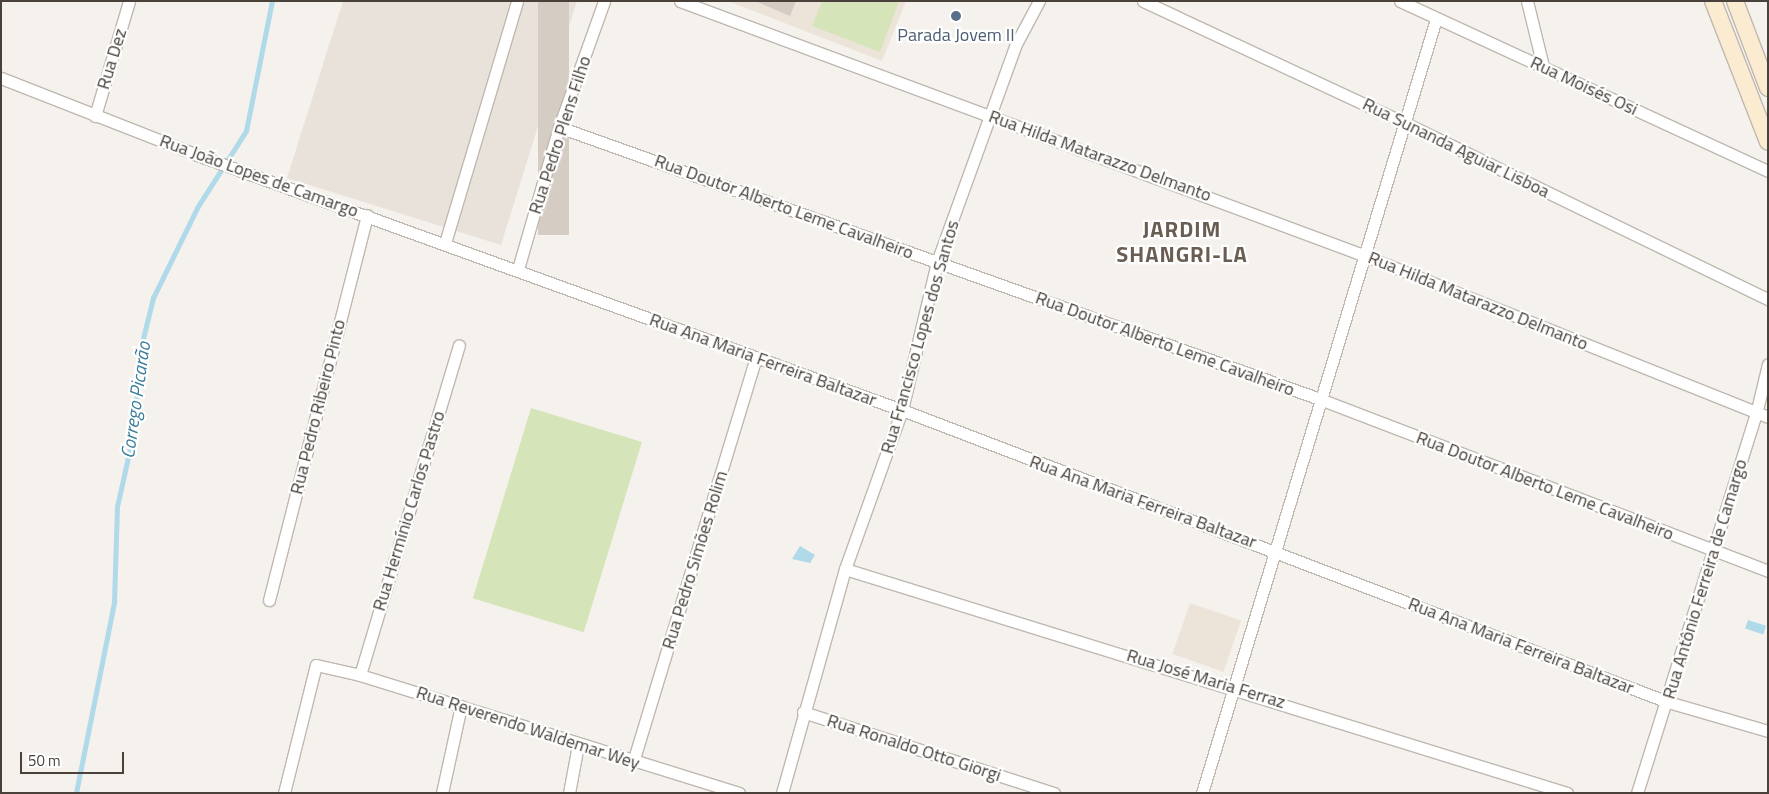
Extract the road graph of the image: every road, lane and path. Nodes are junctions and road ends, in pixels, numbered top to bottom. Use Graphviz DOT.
graph roads {
  1 [pos="129,1"];
  2 [pos="517,1"];
  3 [pos="604,1"];
  4 [pos="680,1"];
  5 [pos="1039,1"];
  6 [pos="1143,1"];
  7 [pos="1400,1"];
  8 [pos="1527,1"];
  9 [pos="1713,1"];
  10 [pos="1734,1"];
  11 [pos="1436,19"];
  12 [pos="1543,66"];
  13 [pos="1,78"];
  14 [pos="1768,88"];
  15 [pos="990,115"];
  16 [pos="94,116"];
  17 [pos="1403,122"];
  18 [pos="559,127"];
  19 [pos="1768,142"];
  20 [pos="1768,171"];
  21 [pos="367,214"];
  22 [pos="445,243"];
  23 [pos="1363,254"];
  24 [pos="937,262"];
  25 [pos="518,269"];
  26 [pos="1768,299"];
  27 [pos="459,346"];
  28 [pos="756,358"];
  29 [pos="1768,364"];
  30 [pos="1320,399"];
  31 [pos="902,410"];
  32 [pos="1756,414"];
  33 [pos="1768,417"];
  34 [pos="1712,550"];
  35 [pos="1274,551"];
  36 [pos="845,569"];
  37 [pos="1768,571"];
  38 [pos="269,600"];
  39 [pos="360,675"];
  40 [pos="1234,688"];
  41 [pos="1668,702"];
  42 [pos="461,706"];
  43 [pos="803,712"];
  44 [pos="1768,731"];
  45 [pos="578,745"];
  46 [pos="633,762"];
  47 [pos="712,789"];
  48 [pos="284,793"];
  49 [pos="442,793"];
  50 [pos="569,793"];
  51 [pos="739,793"];
  52 [pos="782,793"];
  53 [pos="1054,793"];
  54 [pos="1202,793"];
  55 [pos="1566,793"];
  56 [pos="1637,793"];
  1 -- 16 [label="street, Rua Dez"];
  2 -- 22 [label="street"];
  3 -- 18 [label="street, Rua Pedro Plens Filho"];
  4 -- 15 [label="street, Rua Hilda Matarazzo Delmanto"];
  5 -- 15 [label="street, Rua Francisco Lopes dos Santos"];
  6 -- 17 [label="street, Rua Sunanda Aguiar Lisboa"];
  7 -- 11 [label="street, Rua Moisés Osi"];
  8 -- 12 [label="street"];
  9 -- 19 [label="main road"];
  10 -- 14 [label="main road"];
  11 -- 12 [label="street, Rua Moisés Osi"];
  11 -- 17 [label="street"];
  12 -- 20 [label="street, Rua Moisés Osi"];
  13 -- 16 [label="street, Rua João Lopes de Camargo"];
  15 -- 23 [label="street, Rua Hilda Matarazzo Delmanto"];
  15 -- 24 [label="street, Rua Francisco Lopes dos Santos"];
  16 -- 21 [label="street, Rua João Lopes de Camargo"];
  17 -- 23 [label="street"];
  17 -- 26 [label="street, Rua Sunanda Aguiar Lisboa"];
  18 -- 24 [label="street, Rua Doutor Alberto Leme Cavalheiro"];
  18 -- 25 [label="street, Rua Pedro Plens Filho"];
  21 -- 22 [label="street, Rua João Lopes de Camargo"];
  21 -- 38 [label="street, Rua Pedro Ribeiro Pinto"];
  22 -- 25 [label="street, Rua João Lopes de Camargo"];
  23 -- 30 [label="street"];
  23 -- 32 [label="street, Rua Hilda Matarazzo Delmanto"];
  24 -- 30 [label="street, Rua Doutor Alberto Leme Cavalheiro"];
  24 -- 31 [label="street, Rua Francisco Lopes dos Santos"];
  25 -- 28 [label="street, Rua Ana Maria Ferreira Baltazar"];
  27 -- 39 [label="street, Rua Hermínio Carlos Pastro"];
  28 -- 31 [label="street, Rua Ana Maria Ferreira Baltazar"];
  28 -- 46 [label="street, Rua Pedro Simões Rolim"];
  29 -- 32 [label="street, Rua Antônio Ferreira de Camargo"];
  30 -- 34 [label="street, Rua Doutor Alberto Leme Cavalheiro"];
  30 -- 35 [label="street"];
  31 -- 35 [label="street, Rua Ana Maria Ferreira Baltazar"];
  31 -- 36 [label="street, Rua Francisco Lopes dos Santos"];
  32 -- 33 [label="street, Rua Hilda Matarazzo Delmanto"];
  32 -- 34 [label="street, Rua Antônio Ferreira de Camargo"];
  34 -- 37 [label="street, Rua Doutor Alberto Leme Cavalheiro"];
  34 -- 41 [label="street, Rua Antônio Ferreira de Camargo"];
  35 -- 40 [label="street"];
  35 -- 41 [label="street, Rua Ana Maria Ferreira Baltazar"];
  36 -- 40 [label="street, Rua José Maria Ferraz"];
  36 -- 43 [label="street, Rua Francisco Lopes dos Santos"];
  39 -- 42 [label="street, Rua Reverendo Waldemar Wey"];
  39 -- 48 [label="street, Rua Reverendo Waldemar Wey"];
  40 -- 54 [label="street"];
  40 -- 55 [label="street, Rua José Maria Ferraz"];
  41 -- 44 [label="street, Rua Ana Maria Ferreira Baltazar"];
  41 -- 56 [label="street, Rua Antônio Ferreira de Camargo"];
  42 -- 45 [label="street, Rua Reverendo Waldemar Wey"];
  42 -- 49 [label="street"];
  43 -- 52 [label="street, Rua Francisco Lopes dos Santos"];
  43 -- 53 [label="street, Rua Ronaldo Otto Giorgi"];
  45 -- 46 [label="street, Rua Reverendo Waldemar Wey"];
  45 -- 50 [label="street"];
  46 -- 47 [label="street, Rua Reverendo Waldemar Wey"];
  47 -- 51 [label="street, Rua Reverendo Waldemar Wey"];
}
